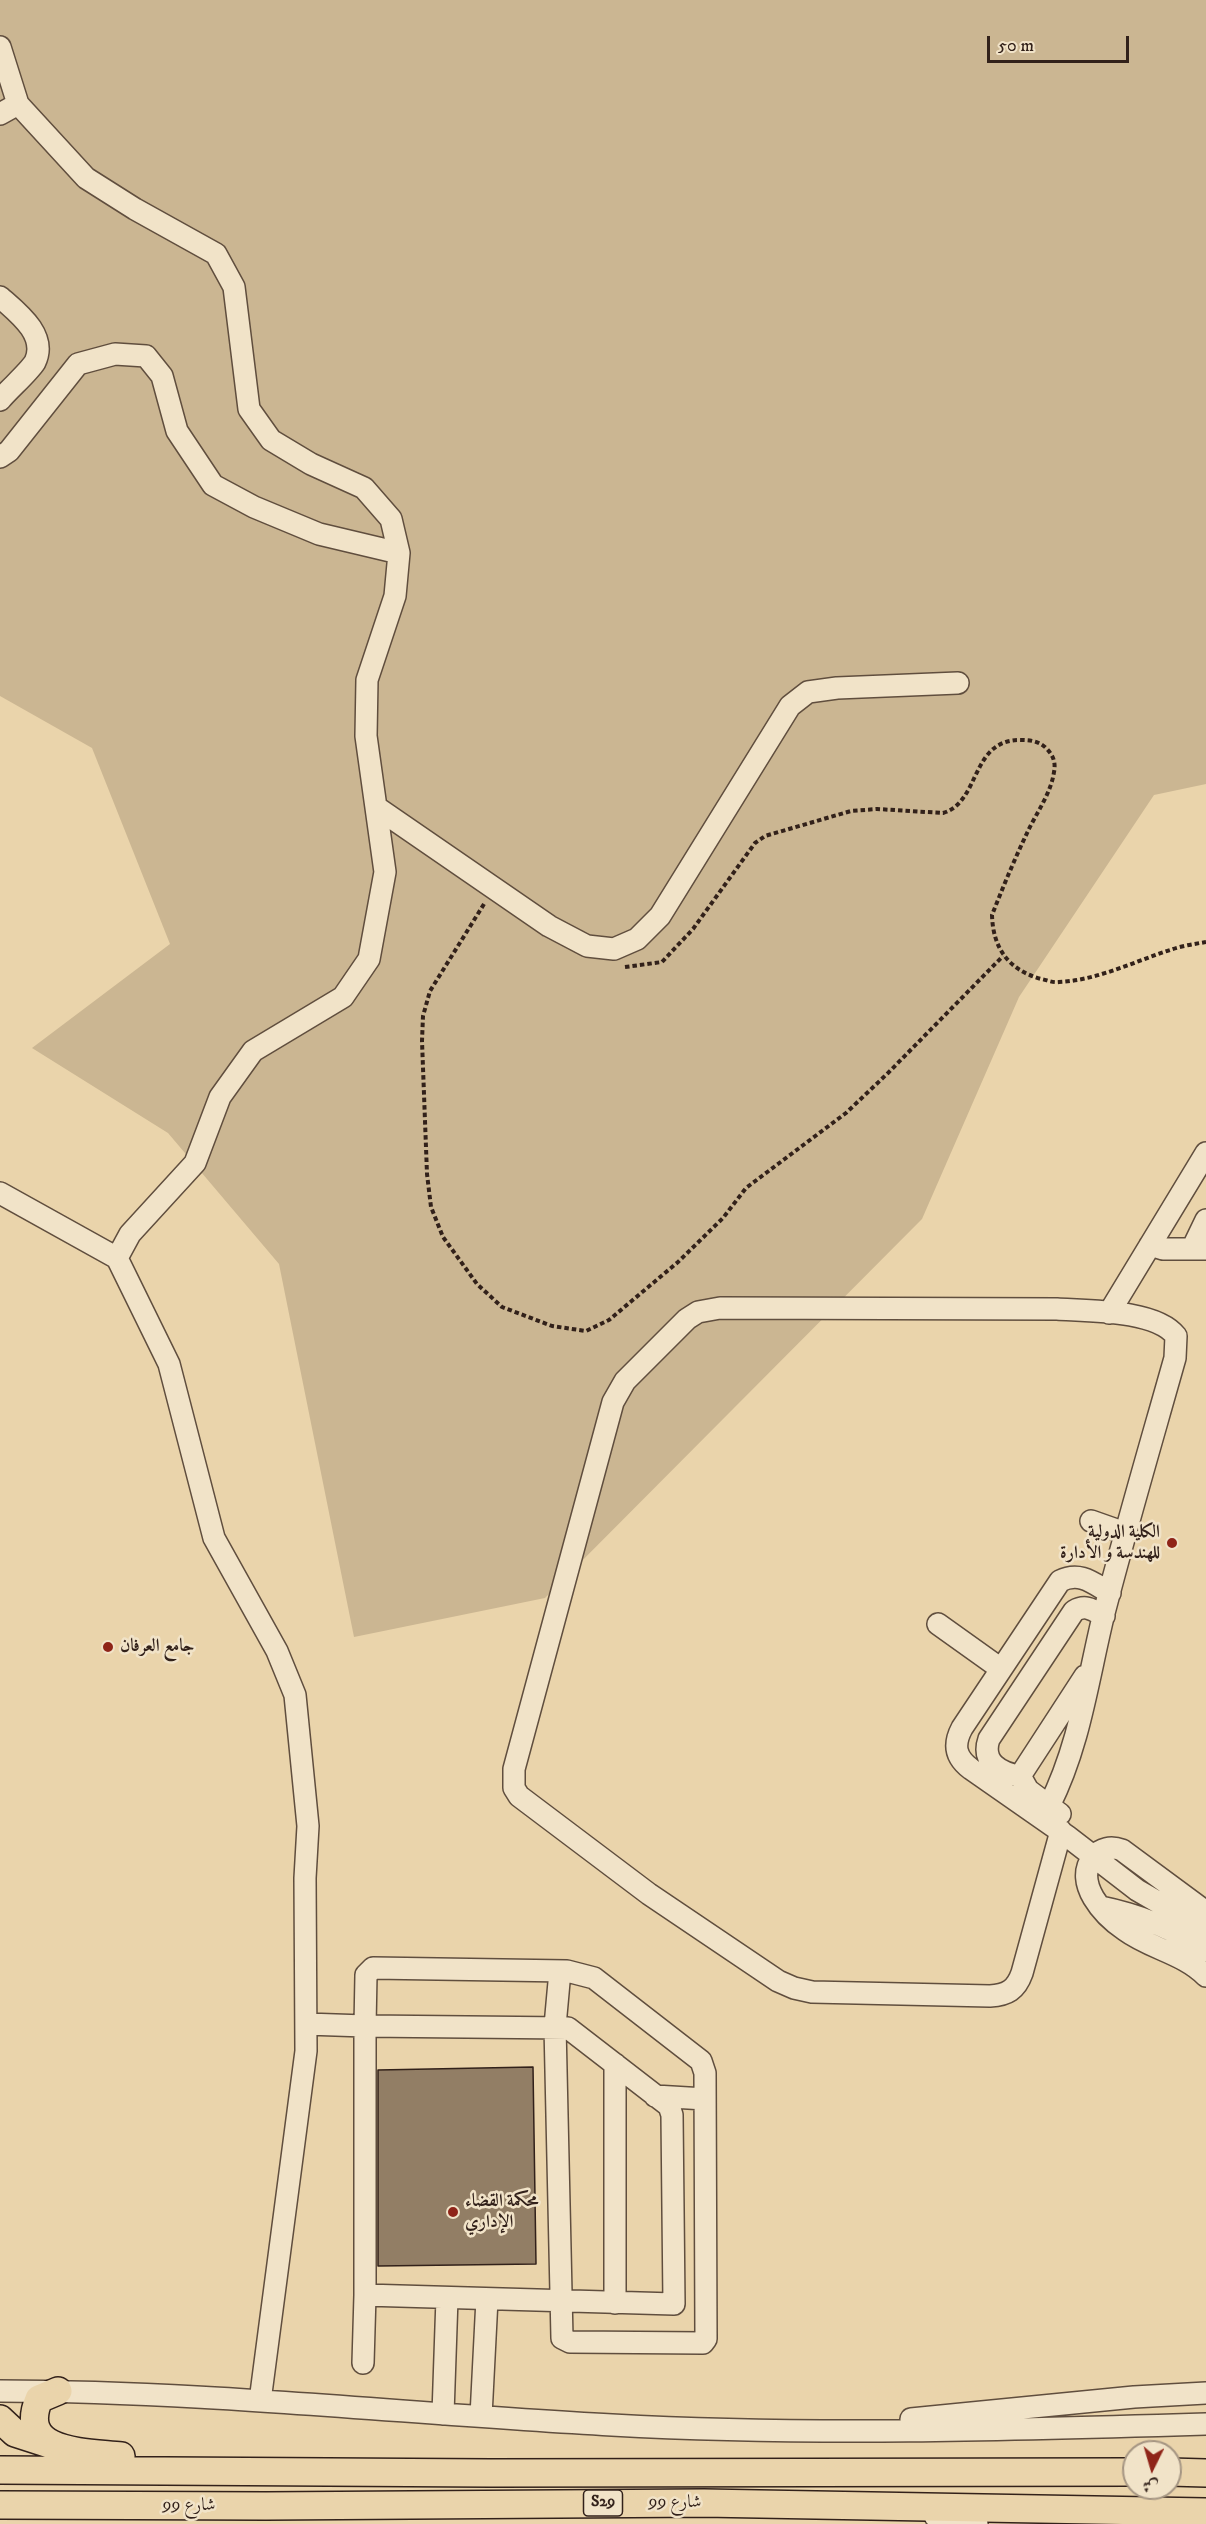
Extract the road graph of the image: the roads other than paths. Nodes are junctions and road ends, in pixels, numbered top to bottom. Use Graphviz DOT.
graph roads {
  1 [pos="0,47"];
  2 [pos="9,109"];
  3 [pos="0,297"];
  4 [pos="0,400"];
  5 [pos="0,457"];
  6 [pos="399,553"];
  7 [pos="958,683"];
  8 [pos="376,807"];
  9 [pos="1206,1153"];
  10 [pos="0,1193"];
  11 [pos="1202,1237"];
  12 [pos="1150,1245"];
  13 [pos="117,1258"];
  14 [pos="1112,1307"];
  15 [pos="1091,1521"];
  16 [pos="1125,1533"];
  17 [pos="1110,1593"];
  18 [pos="1104,1616"];
  19 [pos="939,1624"];
  20 [pos="1093,1664"];
  21 [pos="1001,1669"];
  22 [pos="990,1773"];
  23 [pos="1020,1776"];
  24 [pos="1049,1806"];
  25 [pos="1061,1832"];
  26 [pos="1100,1852"];
  27 [pos="1101,1907"];
  28 [pos="1206,1912"];
  29 [pos="1206,1930"];
  30 [pos="1206,1951"];
  31 [pos="560,1971"];
  32 [pos="1206,1976"];
  33 [pos="306,2024"];
  34 [pos="365,2026"];
  35 [pos="555,2026"];
  36 [pos="615,2064"];
  37 [pos="655,2096"];
  38 [pos="705,2099"];
  39 [pos="365,2295"];
  40 [pos="447,2298"];
  41 [pos="487,2299"];
  42 [pos="560,2301"];
  43 [pos="615,2303"];
  44 [pos="674,2304"];
  45 [pos="705,2305"];
  46 [pos="363,2363"];
  47 [pos="0,2391"];
  48 [pos="58,2391"];
  49 [pos="1206,2392"];
  50 [pos="260,2402"];
  51 [pos="443,2414"];
  52 [pos="481,2416"];
  53 [pos="0,2419"];
  54 [pos="1206,2424"];
  55 [pos="794,2431"];
  56 [pos="49,2444"];
  57 [pos="0,2470"];
  58 [pos="189,2472"];
  59 [pos="1122,2472"];
  60 [pos="1182,2472"];
  61 [pos="1206,2473"];
  62 [pos="0,2505"];
  63 [pos="893,2507"];
  64 [pos="1166,2512"];
  65 [pos="1206,2512"];
  66 [pos="976,2524"];
  67 [pos="1107,2524"];
  1 -- 2 [label="street"];
  2 -- 6 [label="street"];
  3 -- 4 [label="street"];
  5 -- 6 [label="street"];
  6 -- 8 [label="street"];
  7 -- 8 [label="street"];
  8 -- 13 [label="street"];
  9 -- 12 [label="street"];
  10 -- 13 [label="street"];
  11 -- 12 [label="street"];
  12 -- 14 [label="street"];
  13 -- 33 [label="street"];
  14 -- 16 [label="street"];
  14 -- 25 [label="street"];
  15 -- 16 [label="street"];
  16 -- 17 [label="street"];
  17 -- 18 [label="street"];
  17 -- 21 [label="street"];
  18 -- 20 [label="street"];
  18 -- 22 [label="street"];
  19 -- 21 [label="street"];
  20 -- 23 [label="street"];
  20 -- 24 [label="street"];
  21 -- 22 [label="street"];
  22 -- 23 [label="street"];
  22 -- 25 [label="street"];
  23 -- 24 [label="street"];
  24 -- 26 [label="street"];
  25 -- 26 [label="street"];
  26 -- 27 [label="street"];
  26 -- 28 [label="street"];
  26 -- 29 [label="street"];
  27 -- 30 [label="street"];
  27 -- 32 [label="street"];
  31 -- 34 [label="street"];
  31 -- 35 [label="street"];
  31 -- 38 [label="street"];
  33 -- 34 [label="street"];
  33 -- 50 [label="street"];
  34 -- 35 [label="street"];
  34 -- 39 [label="street"];
  35 -- 36 [label="street"];
  35 -- 42 [label="street"];
  36 -- 37 [label="street"];
  36 -- 43 [label="street"];
  37 -- 38 [label="street"];
  37 -- 44 [label="street"];
  38 -- 45 [label="street"];
  39 -- 40 [label="street"];
  39 -- 46 [label="street"];
  40 -- 41 [label="street"];
  40 -- 51 [label="street"];
  41 -- 42 [label="street"];
  41 -- 52 [label="street"];
  42 -- 43 [label="street"];
  42 -- 45 [label="street"];
  43 -- 44 [label="street"];
  44 -- 45 [label="street"];
  47 -- 48 [label="street"];
  48 -- 50 [label="street"];
  48 -- 56 [label="main road"];
  49 -- 55 [label="street"];
  50 -- 51 [label="street"];
  51 -- 52 [label="street"];
  52 -- 55 [label="street"];
  53 -- 56 [label="main road"];
  54 -- 55 [label="street"];
  56 -- 58 [label="main road"];
  57 -- 58 [label="main road, 99 شارع / S29"];
  58 -- 59 [label="main road, 99 شارع / S29"];
  60 -- 61 [label="main road"];
  62 -- 63 [label="main road, 99 شارع / S29"];
  63 -- 64 [label="main road, 99 شارع / S29"];
  63 -- 66 [label="street"];
  64 -- 65 [label="main road, 99 شارع / S29"];
  64 -- 67 [label="street"];
}
